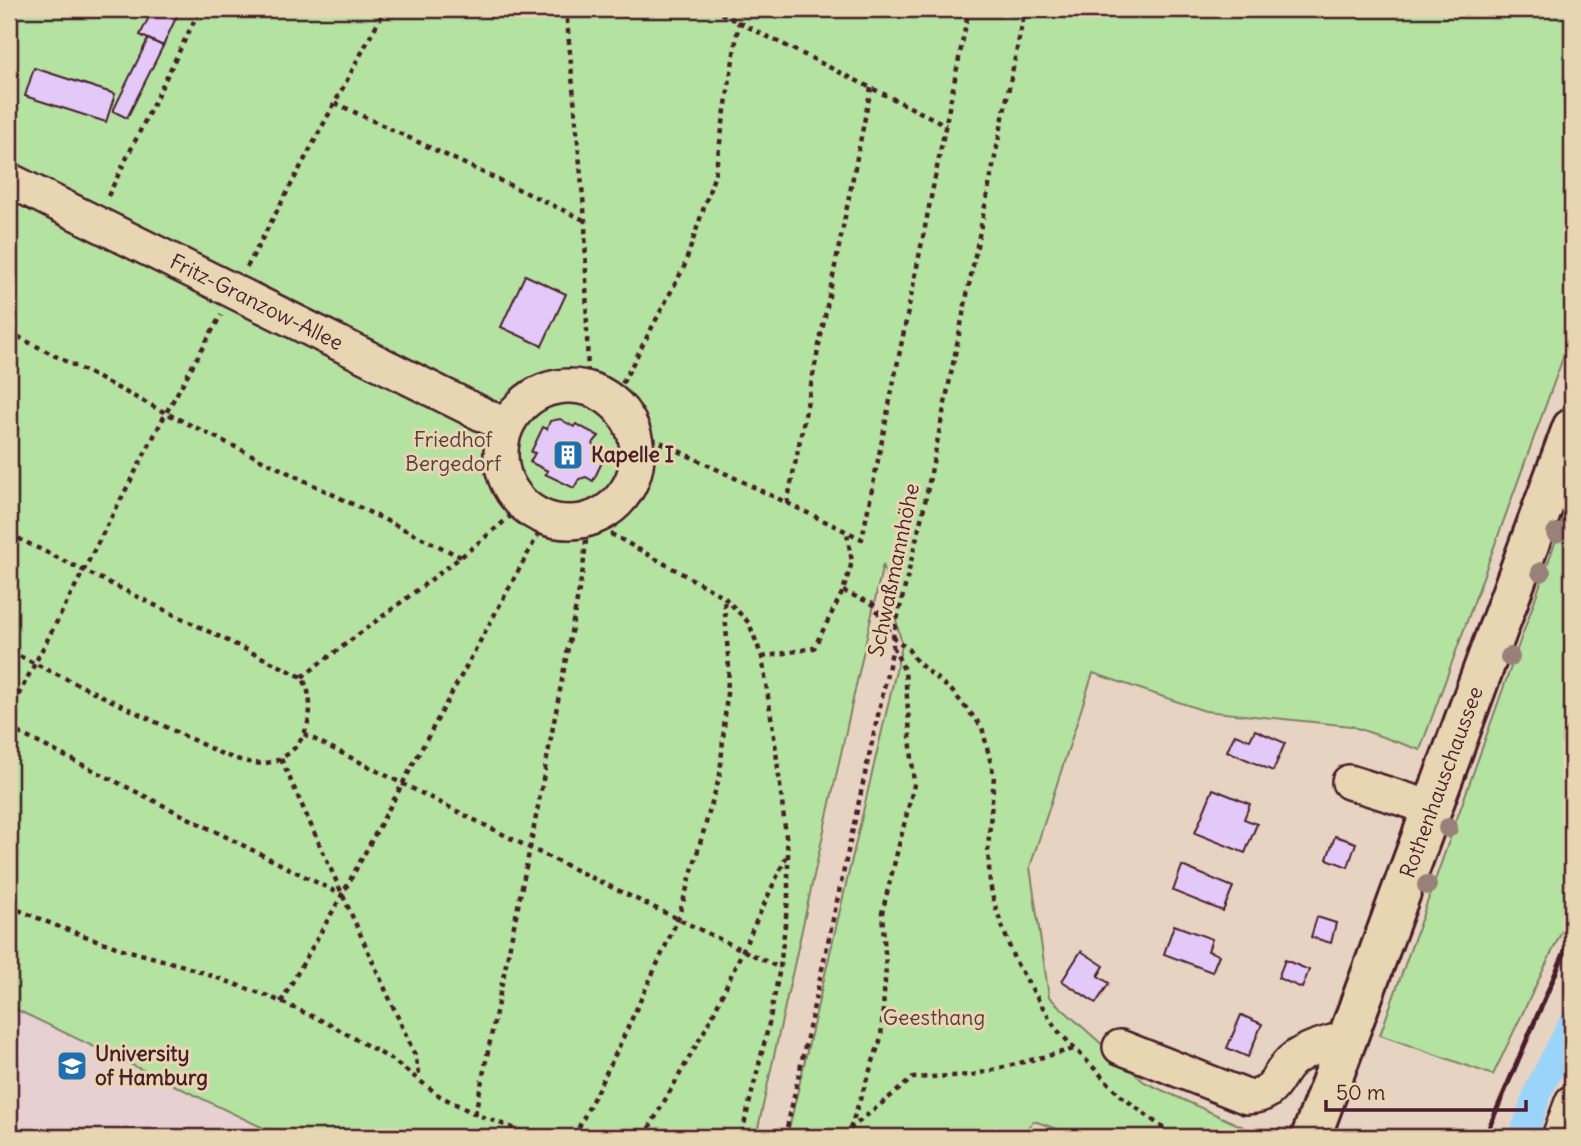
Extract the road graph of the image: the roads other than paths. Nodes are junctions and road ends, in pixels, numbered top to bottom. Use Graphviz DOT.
graph roads {
  1 [pos="9,180"];
  2 [pos="506,426"];
  3 [pos="1572,428"];
  4 [pos="1349,782"];
  5 [pos="1432,808"];
  6 [pos="1347,1038"];
  7 [pos="1120,1047"];
  8 [pos="1572,1102"];
  9 [pos="1311,1137"];
  10 [pos="1559,1137"];
  1 -- 2 [label="street, Fritz-Granzow-Allee"];
  2 -- 2 [label="street"];
  3 -- 5 [label="main road, Rothenhauschaussee"];
  4 -- 5 [label="street"];
  5 -- 6 [label="main road, Rothenhauschaussee"];
  6 -- 7 [label="street"];
  6 -- 9 [label="main road, Rothenhauschaussee"];
  8 -- 10 [label="street"];
}
